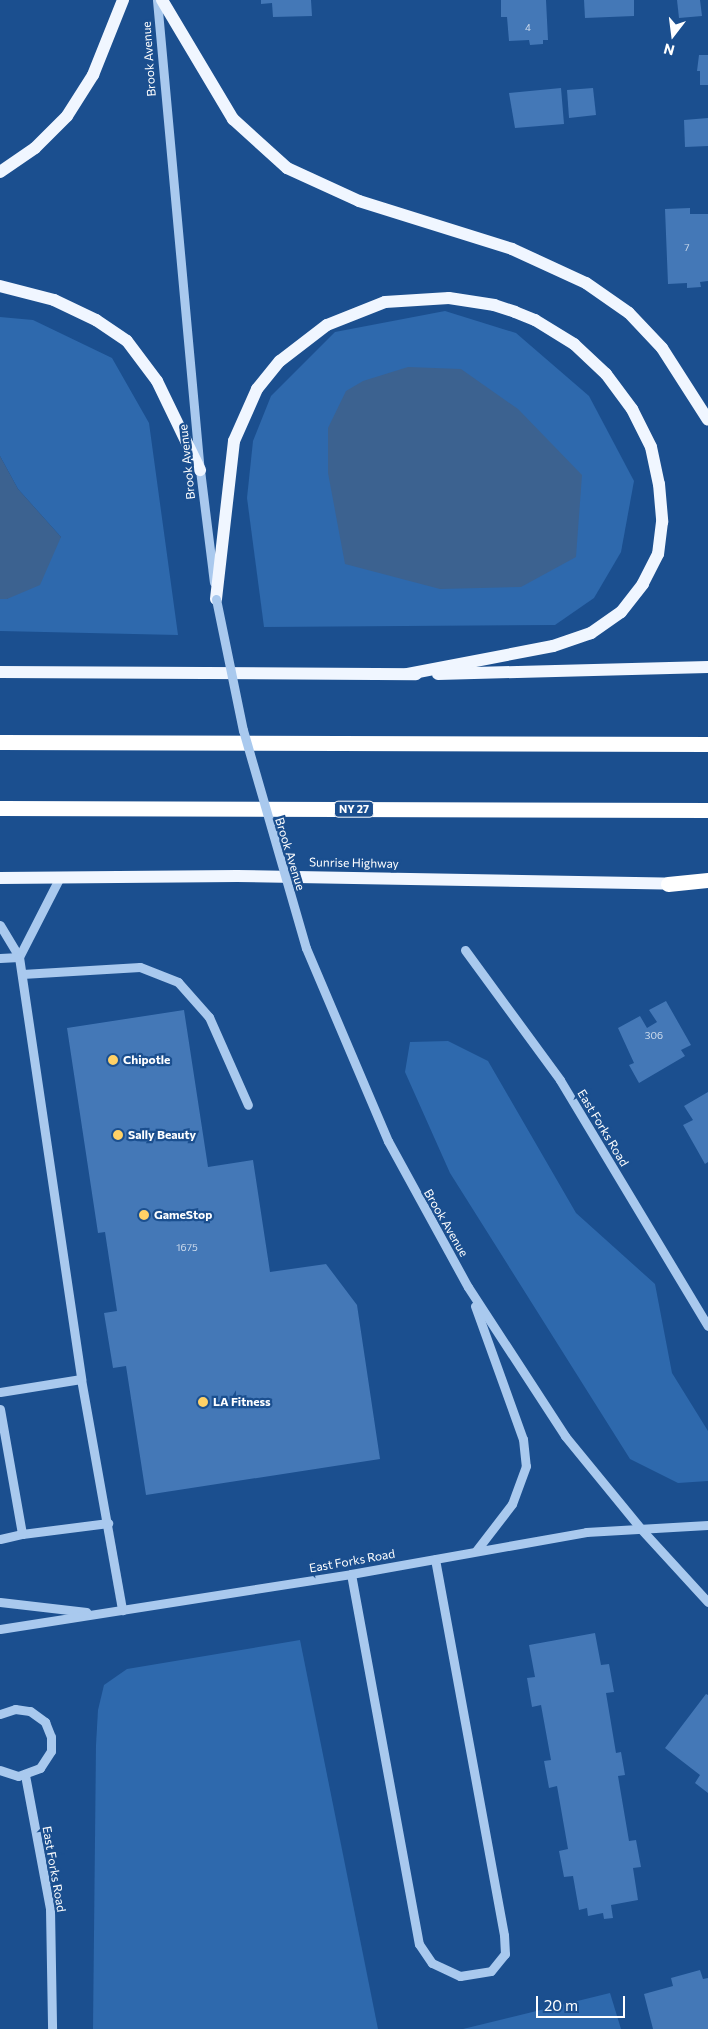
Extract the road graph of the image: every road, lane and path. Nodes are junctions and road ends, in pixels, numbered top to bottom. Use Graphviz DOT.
graph roads {
  1 [pos="123,0"];
  2 [pos="157,0"];
  3 [pos="162,0"];
  4 [pos="0,172"];
  5 [pos="0,286"];
  6 [pos="708,420"];
  7 [pos="200,470"];
  8 [pos="216,599"];
  9 [pos="708,667"];
  10 [pos="0,672"];
  11 [pos="408,674"];
  12 [pos="0,742"];
  13 [pos="708,744"];
  14 [pos="0,808"];
  15 [pos="708,810"];
  16 [pos="60,877"];
  17 [pos="0,878"];
  18 [pos="708,880"];
  19 [pos="668,884"];
  20 [pos="708,885"];
  21 [pos="0,925"];
  22 [pos="465,950"];
  23 [pos="20,957"];
  24 [pos="0,958"];
  25 [pos="22,974"];
  26 [pos="248,1105"];
  27 [pos="468,1287"];
  28 [pos="708,1326"];
  29 [pos="81,1379"];
  30 [pos="0,1392"];
  31 [pos="0,1409"];
  32 [pos="108,1523"];
  33 [pos="708,1525"];
  34 [pos="640,1529"];
  35 [pos="22,1534"];
  36 [pos="0,1539"];
  37 [pos="476,1551"];
  38 [pos="435,1559"];
  39 [pos="351,1574"];
  40 [pos="0,1602"];
  41 [pos="708,1602"];
  42 [pos="122,1610"];
  43 [pos="98,1614"];
  44 [pos="0,1629"];
  45 [pos="0,1714"];
  46 [pos="0,1770"];
  47 [pos="25,1775"];
  48 [pos="52,2029"];
  1 -- 4 [label="main road"];
  2 -- 7 [label="street, Brook Avenue"];
  3 -- 6 [label="main road"];
  5 -- 7 [label="main road"];
  7 -- 8 [label="street, Brook Avenue"];
  8 -- 11 [label="main road"];
  8 -- 27 [label="street, Brook Avenue, bridge"];
  9 -- 11 [label="main road"];
  10 -- 11 [label="main road"];
  12 -- 13 [label="highway"];
  14 -- 15 [label="highway, NY 27"];
  16 -- 17 [label="main road, Sunrise Highway"];
  16 -- 19 [label="main road, Sunrise Highway"];
  16 -- 23 [label="street"];
  18 -- 19 [label="highway"];
  19 -- 20 [label="main road, Sunrise Highway"];
  21 -- 23 [label="street"];
  22 -- 28 [label="street, East Forks Road"];
  23 -- 24 [label="street"];
  23 -- 25 [label="street"];
  25 -- 26 [label="street"];
  25 -- 29 [label="street"];
  27 -- 34 [label="street, Brook Avenue"];
  27 -- 37 [label="street"];
  29 -- 30 [label="street"];
  29 -- 32 [label="street"];
  31 -- 35 [label="street"];
  32 -- 35 [label="street"];
  32 -- 42 [label="street"];
  33 -- 34 [label="street, East Forks Road"];
  34 -- 37 [label="street, East Forks Road"];
  34 -- 41 [label="street, Brook Avenue"];
  35 -- 36 [label="street"];
  37 -- 38 [label="street, East Forks Road"];
  38 -- 39 [label="street, East Forks Road"];
  38 -- 39 [label="street"];
  39 -- 42 [label="street, East Forks Road"];
  40 -- 43 [label="street"];
  42 -- 43 [label="street, East Forks Road"];
  43 -- 44 [label="street, East Forks Road"];
  45 -- 47 [label="street"];
  46 -- 47 [label="street"];
  47 -- 48 [label="street, East Forks Road"];
}
